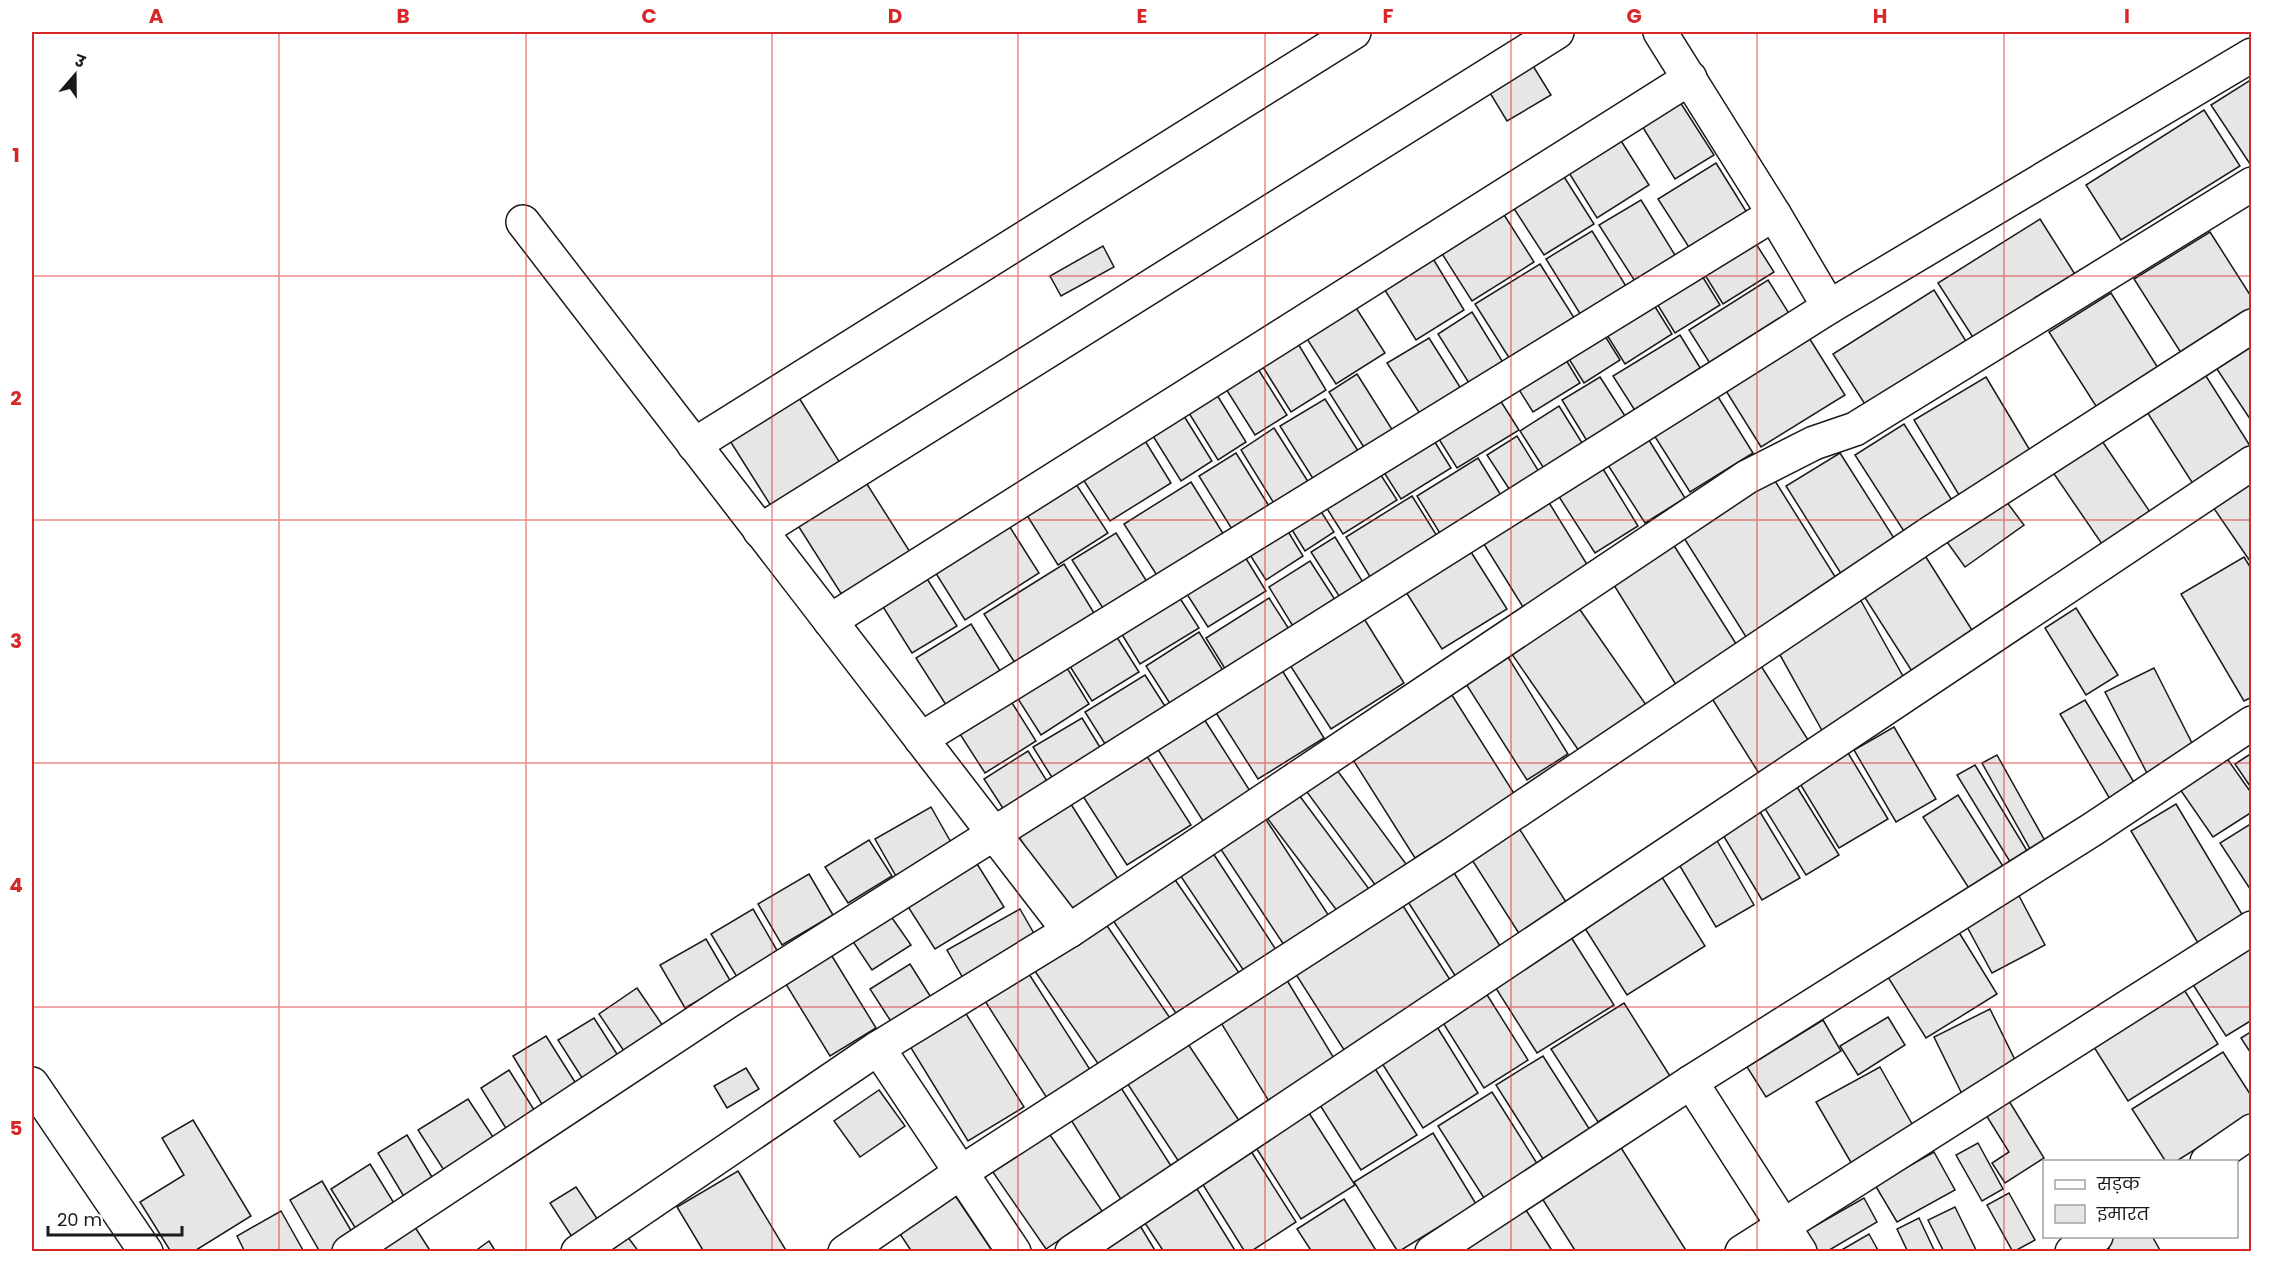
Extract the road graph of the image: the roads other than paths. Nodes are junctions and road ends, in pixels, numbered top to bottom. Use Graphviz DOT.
graph roads {
  1 [pos="1354,32"];
  2 [pos="1557,32"];
  3 [pos="1660,32"];
  4 [pos="2252,55"];
  5 [pos="1690,78"];
  6 [pos="2252,184"];
  7 [pos="1774,214"];
  8 [pos="523,222"];
  9 [pos="1829,307"];
  10 [pos="2252,326"];
  11 [pos="694,445"];
  12 [pos="2252,463"];
  13 [pos="760,531"];
  14 [pos="830,621"];
  15 [pos="2252,723"];
  16 [pos="921,739"];
  17 [pos="995,834"];
  18 [pos="2252,928"];
  19 [pos="1069,931"];
  20 [pos="878,1048"];
  21 [pos="1691,1082"];
  22 [pos="32,1084"];
  23 [pos="2252,1131"];
  24 [pos="2208,1160"];
  25 [pos="960,1173"];
  26 [pos="2093,1238"];
  27 [pos="1792,1239"];
  28 [pos="146,1251"];
  29 [pos="349,1251"];
  30 [pos="578,1251"];
  31 [pos="845,1251"];
  32 [pos="1014,1251"];
  33 [pos="1072,1251"];
  34 [pos="1432,1251"];
  35 [pos="1742,1251"];
  36 [pos="2073,1251"];
  1 -- 11 [label="street"];
  2 -- 13 [label="street"];
  3 -- 5 [label="street"];
  4 -- 9 [label="street"];
  5 -- 7 [label="street"];
  5 -- 14 [label="street"];
  6 -- 19 [label="street"];
  7 -- 9 [label="street"];
  7 -- 16 [label="street"];
  8 -- 11 [label="street"];
  9 -- 17 [label="street"];
  10 -- 25 [label="street"];
  11 -- 13 [label="street"];
  12 -- 33 [label="street"];
  13 -- 14 [label="street"];
  14 -- 16 [label="street"];
  15 -- 21 [label="street"];
  16 -- 17 [label="street"];
  17 -- 19 [label="street"];
  17 -- 29 [label="street"];
  18 -- 27 [label="street"];
  19 -- 20 [label="street"];
  20 -- 25 [label="street"];
  20 -- 30 [label="street"];
  21 -- 27 [label="street"];
  21 -- 34 [label="street"];
  22 -- 28 [label="street"];
  23 -- 24 [label="street"];
  25 -- 31 [label="street"];
  25 -- 32 [label="street"];
  26 -- 36 [label="street"];
  27 -- 35 [label="street"];
}
